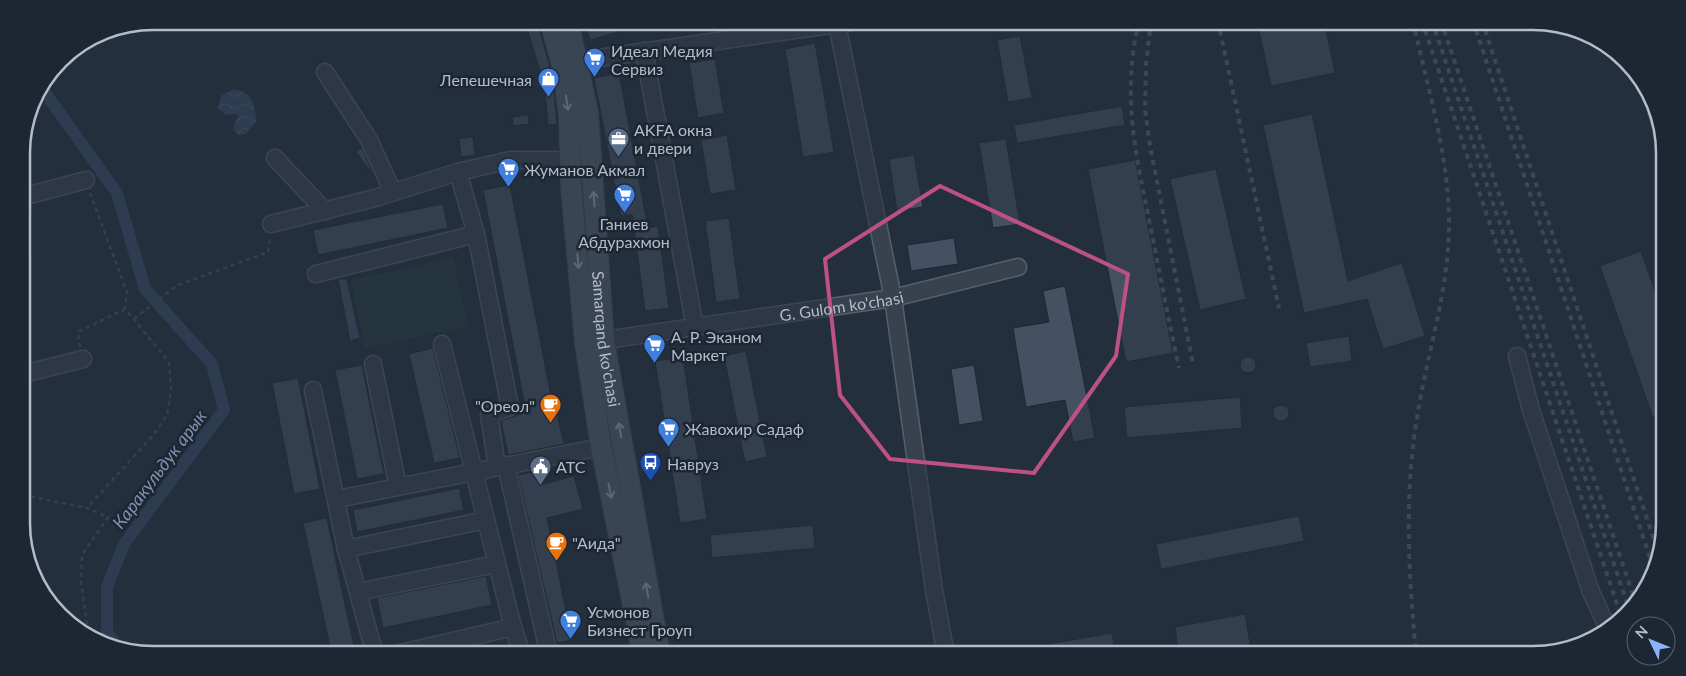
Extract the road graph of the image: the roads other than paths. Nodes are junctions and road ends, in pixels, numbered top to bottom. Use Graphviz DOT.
graph roads {
  1 [pos="552,30"];
  2 [pos="570,30"];
  3 [pos="794,30"];
  4 [pos="838,30"];
  5 [pos="644,51"];
  6 [pos="578,61"];
  7 [pos="325,72"];
  8 [pos="275,158"];
  9 [pos="570,160"];
  10 [pos="458,172"];
  11 [pos="86,180"];
  12 [pos="394,192"];
  13 [pos="30,195"];
  14 [pos="325,211"];
  15 [pos="270,224"];
  16 [pos="476,234"];
  17 [pos="1018,268"];
  18 [pos="316,274"];
  19 [pos="893,298"];
  20 [pos="695,327"];
  21 [pos="595,342"];
  22 [pos="442,344"];
  23 [pos="1517,356"];
  24 [pos="83,359"];
  25 [pos="372,364"];
  26 [pos="30,372"];
  27 [pos="313,390"];
  28 [pos="489,415"];
  29 [pos="462,418"];
  30 [pos="601,447"];
  31 [pos="502,466"];
  32 [pos="474,471"];
  33 [pos="398,487"];
  34 [pos="337,499"];
  35 [pos="486,520"];
  36 [pos="346,549"];
  37 [pos="496,564"];
  38 [pos="358,592"];
  39 [pos="1605,623"];
  40 [pos="513,628"];
  41 [pos="372,646"];
  42 [pos="432,646"];
  43 [pos="519,646"];
  44 [pos="547,646"];
  45 [pos="641,646"];
  46 [pos="658,646"];
  47 [pos="944,646"];
  1 -- 9 [label="main road, Samarqand ko'chasi, one-way"];
  2 -- 6 [label="main road, Samarqand ko'chasi"];
  3 -- 5 [label="street"];
  4 -- 19 [label="street"];
  5 -- 6 [label="street"];
  5 -- 20 [label="street"];
  21 -- 6 [label="main road, Samarqand ko'chasi, one-way"];
  7 -- 12 [label="street"];
  8 -- 14 [label="street"];
  9 -- 10 [label="street"];
  9 -- 21 [label="main road, Samarqand ko'chasi, one-way"];
  10 -- 12 [label="street"];
  10 -- 16 [label="street"];
  11 -- 13 [label="street"];
  12 -- 14 [label="street"];
  14 -- 15 [label="street"];
  16 -- 18 [label="street"];
  16 -- 28 [label="street"];
  17 -- 19 [label="street, G. Gulom ko'chasi"];
  19 -- 20 [label="street, G. Gulom ko'chasi"];
  19 -- 47 [label="street"];
  20 -- 21 [label="street, G. Gulom ko'chasi"];
  21 -- 30 [label="main road, Samarqand ko'chasi"];
  46 -- 21 [label="main road, Samarqand ko'chasi, one-way"];
  22 -- 29 [label="street"];
  23 -- 39 [label="street"];
  24 -- 26 [label="street"];
  25 -- 33 [label="street"];
  27 -- 34 [label="street"];
  28 -- 29 [label="street"];
  28 -- 31 [label="street"];
  29 -- 32 [label="street"];
  30 -- 31 [label="street"];
  30 -- 45 [label="main road, Samarqand ko'chasi, one-way"];
  31 -- 32 [label="street"];
  31 -- 44 [label="street"];
  32 -- 33 [label="street"];
  32 -- 35 [label="street"];
  33 -- 34 [label="street"];
  34 -- 36 [label="street"];
  35 -- 36 [label="street"];
  35 -- 37 [label="street"];
  36 -- 38 [label="street"];
  37 -- 38 [label="street"];
  37 -- 40 [label="street"];
  38 -- 41 [label="street"];
  40 -- 42 [label="street"];
  40 -- 43 [label="street"];
}
